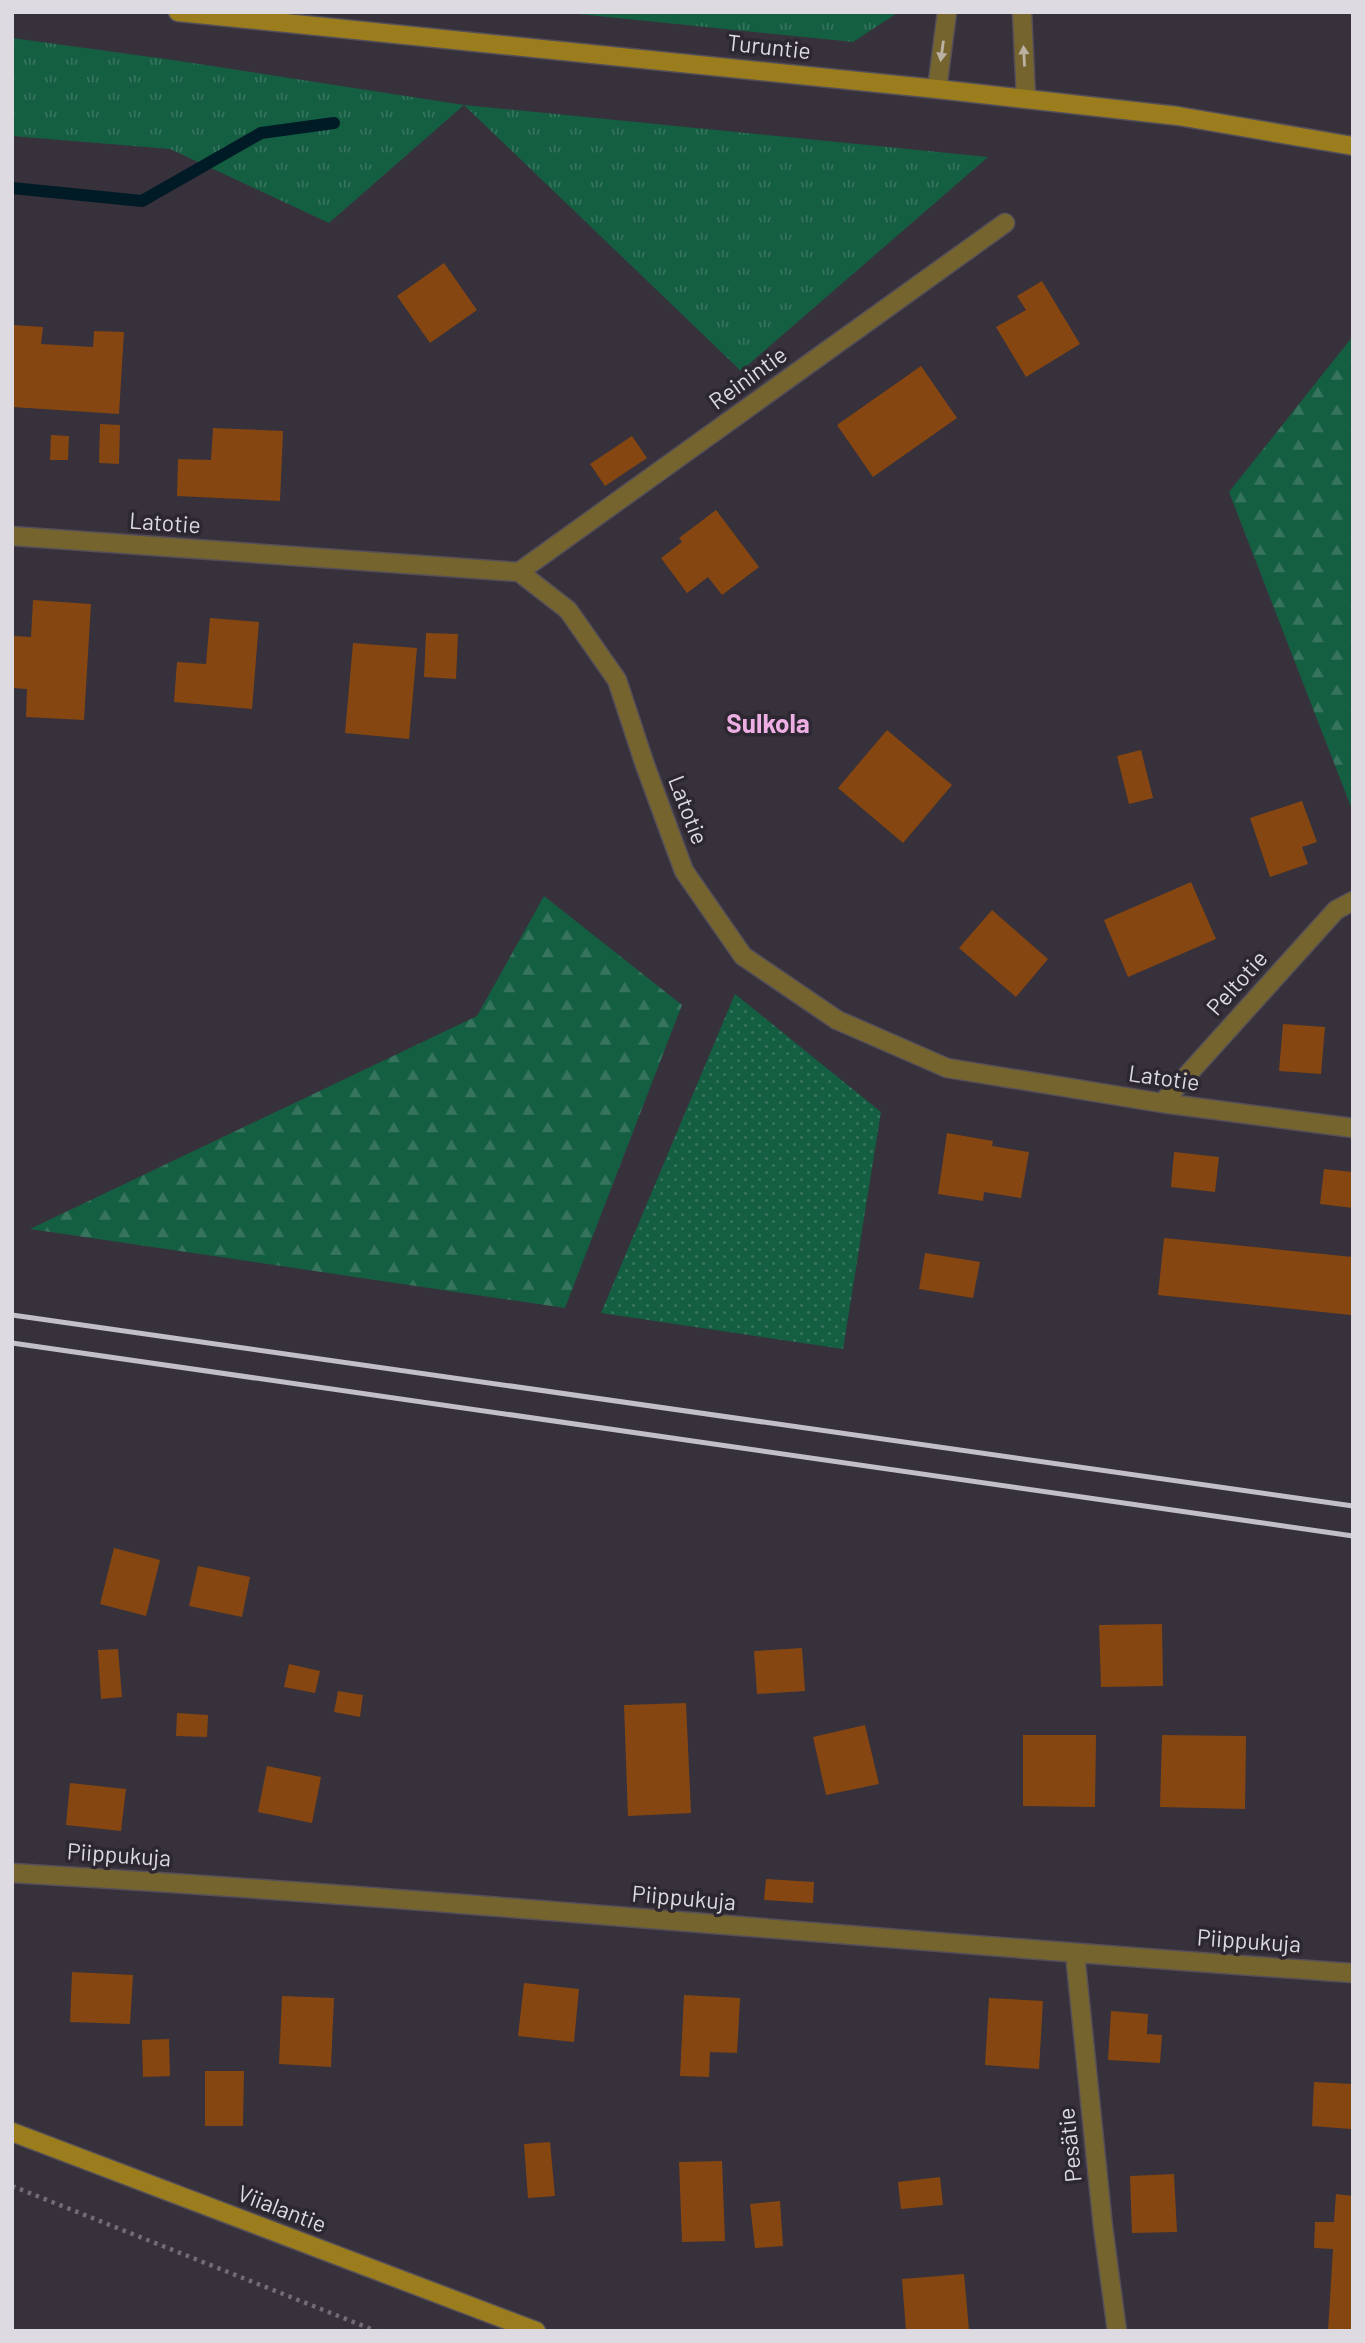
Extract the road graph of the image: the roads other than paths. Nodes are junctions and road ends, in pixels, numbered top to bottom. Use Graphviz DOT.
graph roads {
  1 [pos="178,12"];
  2 [pos="947,12"];
  3 [pos="1021,12"];
  4 [pos="937,89"];
  5 [pos="1027,99"];
  6 [pos="1353,146"];
  7 [pos="1005,223"];
  8 [pos="12,536"];
  9 [pos="519,572"];
  10 [pos="1353,901"];
  11 [pos="1162,1103"];
  12 [pos="1353,1128"];
  13 [pos="12,1873"];
  14 [pos="1074,1954"];
  15 [pos="1353,1973"];
  16 [pos="12,2132"];
  17 [pos="504,2326"];
  18 [pos="536,2331"];
  19 [pos="1117,2331"];
  1 -- 4 [label="main road, Turuntie"];
  2 -- 4 [label="street, one-way"];
  5 -- 3 [label="street, one-way"];
  4 -- 5 [label="main road, Turuntie"];
  5 -- 6 [label="main road, Turuntie"];
  7 -- 9 [label="street, Reinintie"];
  8 -- 9 [label="street, Latotie"];
  9 -- 11 [label="street, Latotie"];
  10 -- 11 [label="street, Peltotie"];
  11 -- 12 [label="street, Latotie"];
  13 -- 14 [label="street, Piippukuja"];
  14 -- 15 [label="street, Piippukuja"];
  14 -- 19 [label="street, Pesätie"];
  16 -- 17 [label="main road, Viialantie"];
  17 -- 18 [label="main road, Viialantie"];
}
